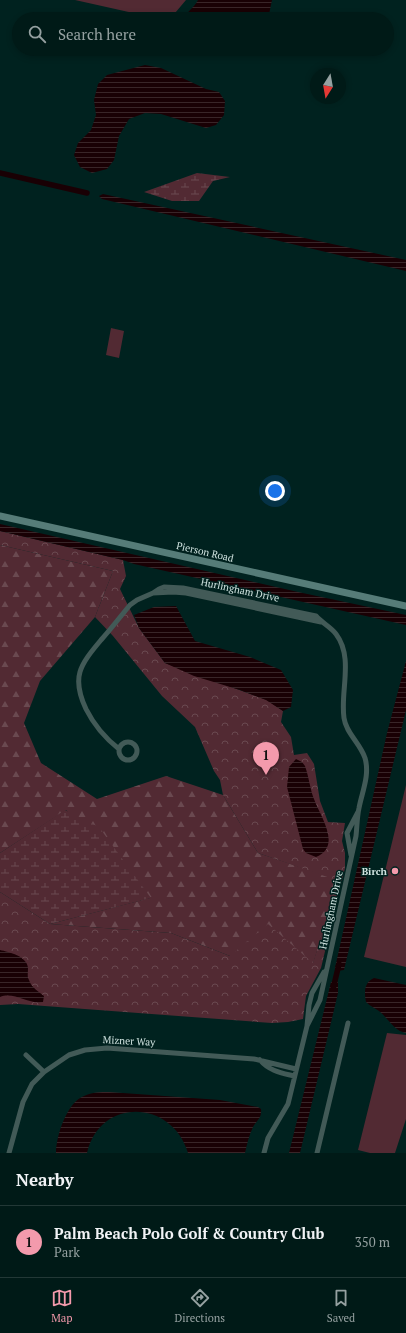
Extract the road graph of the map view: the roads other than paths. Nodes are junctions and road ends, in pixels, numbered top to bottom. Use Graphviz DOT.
graph roads {
  1 [pos="0,516"];
  2 [pos="406,606"];
  3 [pos="119,749"];
  4 [pos="359,810"];
  5 [pos="352,856"];
  6 [pos="327,968"];
  7 [pos="348,1023"];
  8 [pos="307,1026"];
  9 [pos="26,1055"];
  10 [pos="260,1060"];
  11 [pos="296,1069"];
  12 [pos="44,1072"];
  13 [pos="294,1076"];
  14 [pos="9,1153"];
  15 [pos="264,1153"];
  16 [pos="317,1153"];
  1 -- 2 [label="street, Pierson Road"];
  3 -- 4 [label="street, Hurlingham Drive"];
  4 -- 5 [label="street, Hurlingham Drive"];
  4 -- 5 [label="street, Hurlingham Drive"];
  5 -- 6 [label="street, Hurlingham Drive"];
  6 -- 8 [label="street, Hurlingham Drive"];
  6 -- 8 [label="street, Hurlingham Drive"];
  7 -- 16 [label="street"];
  8 -- 11 [label="street, Hurlingham Drive"];
  9 -- 12 [label="street"];
  10 -- 11 [label="street, Mizner Way"];
  10 -- 12 [label="street, Mizner Way"];
  10 -- 13 [label="street"];
  11 -- 13 [label="street, Hurlingham Drive"];
  12 -- 14 [label="street, Mizner Way"];
  13 -- 15 [label="street, Hurlingham Drive"];
}
